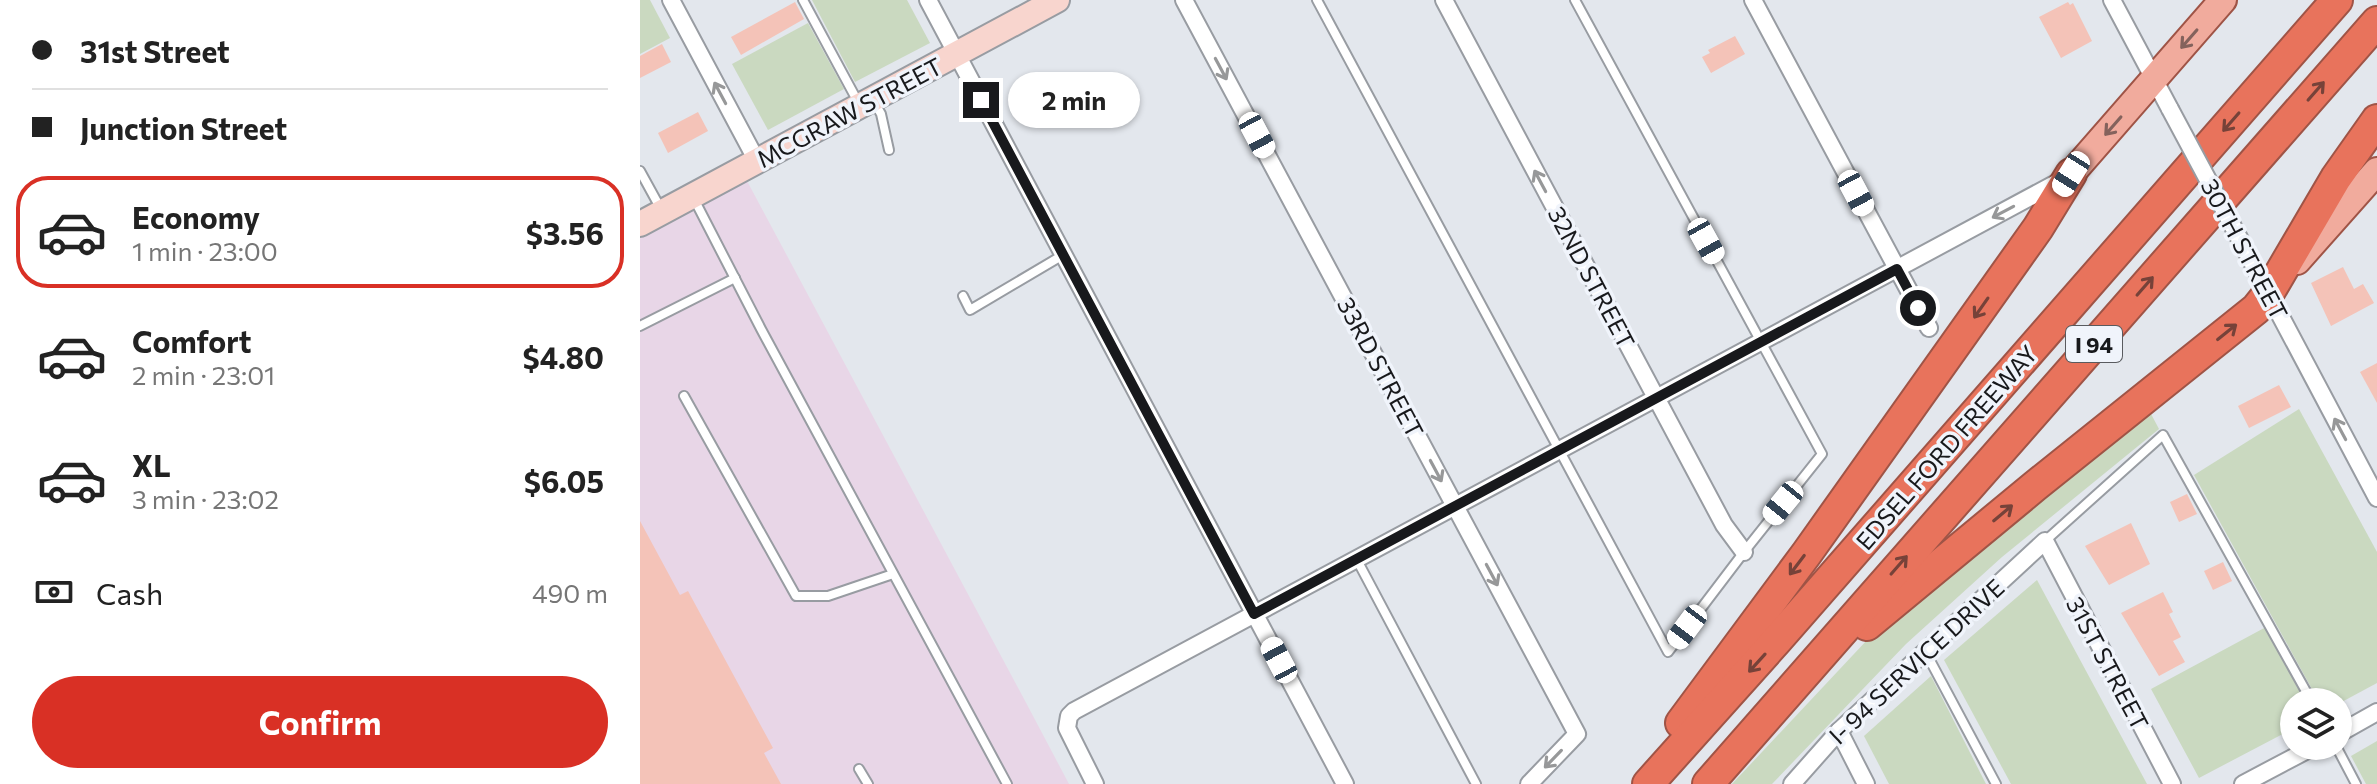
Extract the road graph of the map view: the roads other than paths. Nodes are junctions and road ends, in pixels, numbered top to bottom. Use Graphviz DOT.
graph roads {
  1 [pos="671,0"];
  2 [pos="803,0"];
  3 [pos="928,0"];
  4 [pos="1057,0"];
  5 [pos="1184,0"];
  6 [pos="1317,0"];
  7 [pos="1444,0"];
  8 [pos="1575,0"];
  9 [pos="1753,0"];
  10 [pos="2112,0"];
  11 [pos="2223,0"];
  12 [pos="2337,0"];
  13 [pos="2377,22"];
  14 [pos="957,54"];
  15 [pos="2154,79"];
  16 [pos="866,103"];
  17 [pos="2377,120"];
  18 [pos="889,150"];
  19 [pos="757,161"];
  20 [pos="640,171"];
  21 [pos="2377,171"];
  22 [pos="2071,174"];
  23 [pos="693,196"];
  24 [pos="662,212"];
  25 [pos="640,224"];
  26 [pos="1063,255"];
  27 [pos="1897,269"];
  28 [pos="735,278"];
  29 [pos="2268,294"];
  30 [pos="963,296"];
  31 [pos="640,326"];
  32 [pos="1929,328"];
  33 [pos="1761,342"];
  34 [pos="684,396"];
  35 [pos="1656,398"];
  36 [pos="1559,450"];
  37 [pos="2377,498"];
  38 [pos="1455,506"];
  39 [pos="2045,541"];
  40 [pos="1744,552"];
  41 [pos="1357,559"];
  42 [pos="893,574"];
  43 [pos="1254,614"];
  44 [pos="1925,650"];
  45 [pos="1810,666"];
  46 [pos="2304,688"];
  47 [pos="2377,712"];
  48 [pos="2352,726"];
  49 [pos="1839,731"];
  50 [pos="2288,760"];
  51 [pos="2343,760"];
  52 [pos="859,769"];
  53 [pos="1650,781"];
  54 [pos="868,784"];
  55 [pos="1007,784"];
  56 [pos="1095,784"];
  57 [pos="1345,784"];
  58 [pos="1476,784"];
  59 [pos="1529,784"];
  60 [pos="1708,784"];
  61 [pos="1792,784"];
  62 [pos="1866,784"];
  63 [pos="1996,784"];
  64 [pos="2172,784"];
  65 [pos="2243,784"];
  66 [pos="2356,784"];
  19 -- 1 [label="street, one-way"];
  2 -- 16 [label="lane"];
  3 -- 14 [label="street"];
  4 -- 14 [label="street, MCGRAW STREET"];
  5 -- 38 [label="street, 33RD STREET, one-way"];
  6 -- 36 [label="lane"];
  35 -- 7 [label="street, 32ND STREET, one-way"];
  8 -- 33 [label="lane"];
  9 -- 27 [label="street"];
  10 -- 15 [label="street, 30TH STREET"];
  11 -- 15 [label="main road, one-way"];
  12 -- 53 [label="highway, EDSEL FORD FREEWAY / I 94, one-way"];
  45 -- 13 [label="highway, EDSEL FORD FREEWAY / I 94, one-way"];
  14 -- 16 [label="street, MCGRAW STREET"];
  14 -- 26 [label="street"];
  15 -- 22 [label="main road, one-way"];
  15 -- 29 [label="street, 30TH STREET, bridge"];
  16 -- 18 [label="lane"];
  16 -- 19 [label="street, MCGRAW STREET"];
  17 -- 29 [label="highway"];
  19 -- 23 [label="street, MCGRAW STREET"];
  20 -- 24 [label="lane"];
  21 -- 29 [label="main road"];
  22 -- 27 [label="street, one-way"];
  22 -- 53 [label="highway, one-way"];
  23 -- 24 [label="street, MCGRAW STREET"];
  23 -- 28 [label="lane"];
  24 -- 25 [label="street, MCGRAW STREET"];
  26 -- 30 [label="lane"];
  26 -- 43 [label="street"];
  27 -- 32 [label="street"];
  27 -- 33 [label="street"];
  28 -- 31 [label="lane"];
  28 -- 42 [label="lane"];
  37 -- 29 [label="street, 30TH STREET, one-way"];
  45 -- 29 [label="highway, one-way"];
  33 -- 35 [label="street"];
  33 -- 40 [label="lane"];
  34 -- 42 [label="lane"];
  35 -- 36 [label="street"];
  35 -- 40 [label="street, 32ND STREET"];
  36 -- 38 [label="street"];
  36 -- 40 [label="lane"];
  38 -- 41 [label="street"];
  38 -- 59 [label="street, 33RD STREET, one-way"];
  39 -- 44 [label="street, I- 94 SERVICE DRIVE"];
  39 -- 46 [label="lane"];
  39 -- 64 [label="street, 31ST STREET"];
  41 -- 43 [label="street"];
  41 -- 58 [label="lane"];
  42 -- 55 [label="lane"];
  43 -- 56 [label="street"];
  43 -- 57 [label="street"];
  44 -- 49 [label="street, I- 94 SERVICE DRIVE"];
  44 -- 63 [label="lane"];
  45 -- 60 [label="highway, EDSEL FORD FREEWAY / I 94"];
  47 -- 48 [label="street"];
  49 -- 61 [label="street, I- 94 SERVICE DRIVE"];
  49 -- 62 [label="street"];
  50 -- 65 [label="street"];
  51 -- 66 [label="lane"];
  52 -- 54 [label="lane"];
}
